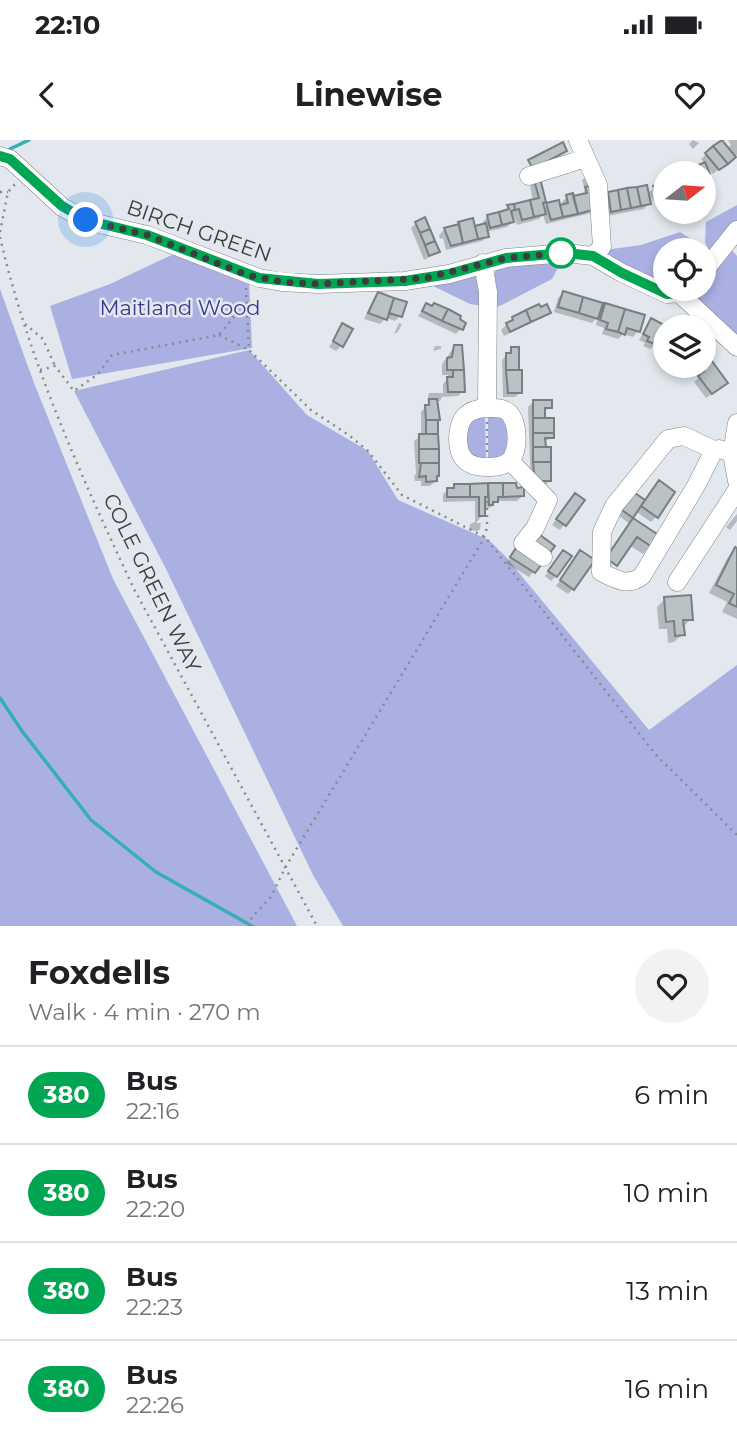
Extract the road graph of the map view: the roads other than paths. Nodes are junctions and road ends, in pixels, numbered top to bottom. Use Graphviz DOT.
graph roads {
  1 [pos="578,140"];
  2 [pos="0,156"];
  3 [pos="586,158"];
  4 [pos="529,176"];
  5 [pos="737,230"];
  6 [pos="593,256"];
  7 [pos="716,256"];
  8 [pos="483,263"];
  9 [pos="653,288"];
  10 [pos="693,301"];
  11 [pos="737,347"];
  12 [pos="487,408"];
  13 [pos="737,423"];
  14 [pos="723,452"];
  15 [pos="510,461"];
  16 [pos="737,481"];
  17 [pos="737,490"];
  18 [pos="543,557"];
  19 [pos="677,582"];
  1 -- 3 [label="street"];
  2 -- 8 [label="street, BIRCH GREEN"];
  3 -- 4 [label="street"];
  3 -- 6 [label="street"];
  5 -- 7 [label="street"];
  6 -- 8 [label="street, BIRCH GREEN"];
  6 -- 9 [label="street, BIRCH GREEN"];
  8 -- 12 [label="street"];
  10 -- 11 [label="street"];
  12 -- 15 [label="street"];
  12 -- 15 [label="street"];
  13 -- 14 [label="street"];
  14 -- 14 [label="street"];
  14 -- 16 [label="street"];
  15 -- 18 [label="street"];
  17 -- 19 [label="street"];
}
